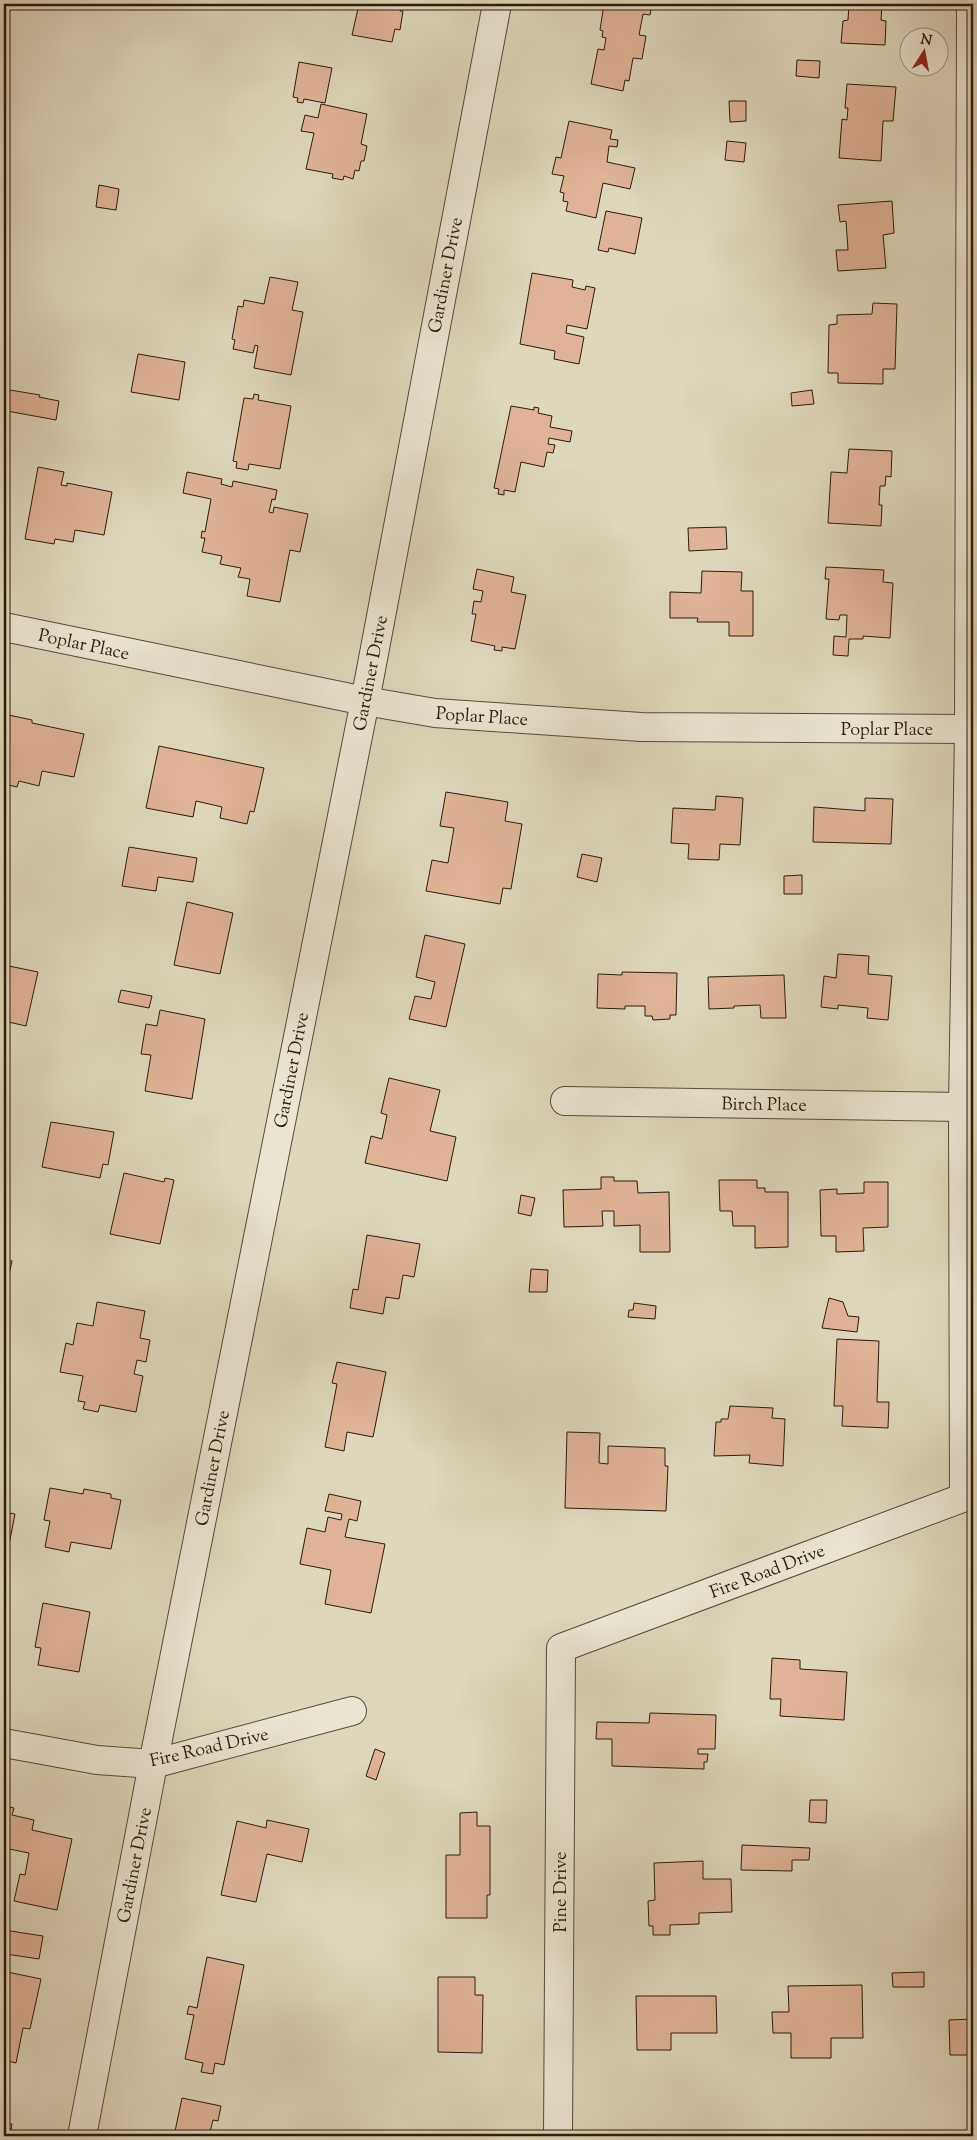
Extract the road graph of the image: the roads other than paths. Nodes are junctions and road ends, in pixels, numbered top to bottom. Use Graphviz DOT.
graph roads {
  1 [pos="497,4"];
  2 [pos="971,4"];
  3 [pos="4,627"];
  4 [pos="365,701"];
  5 [pos="968,729"];
  6 [pos="565,1102"];
  7 [pos="963,1107"];
  8 [pos="969,1496"];
  9 [pos="561,1648"];
  10 [pos="352,1711"];
  11 [pos="4,1743"];
  12 [pos="153,1764"];
  13 [pos="82,2136"];
  14 [pos="558,2136"];
  1 -- 4 [label="street, Gardiner Drive"];
  2 -- 5 [label="street"];
  3 -- 4 [label="street, Poplar Place"];
  4 -- 5 [label="street, Poplar Place"];
  4 -- 12 [label="street, Gardiner Drive"];
  5 -- 7 [label="street"];
  6 -- 7 [label="street, Birch Place"];
  7 -- 8 [label="street"];
  8 -- 9 [label="street, Fire Road Drive"];
  9 -- 14 [label="street, Pine Drive"];
  10 -- 12 [label="street, Fire Road Drive"];
  11 -- 12 [label="street, Fire Road Drive"];
  12 -- 13 [label="street, Gardiner Drive"];
}
